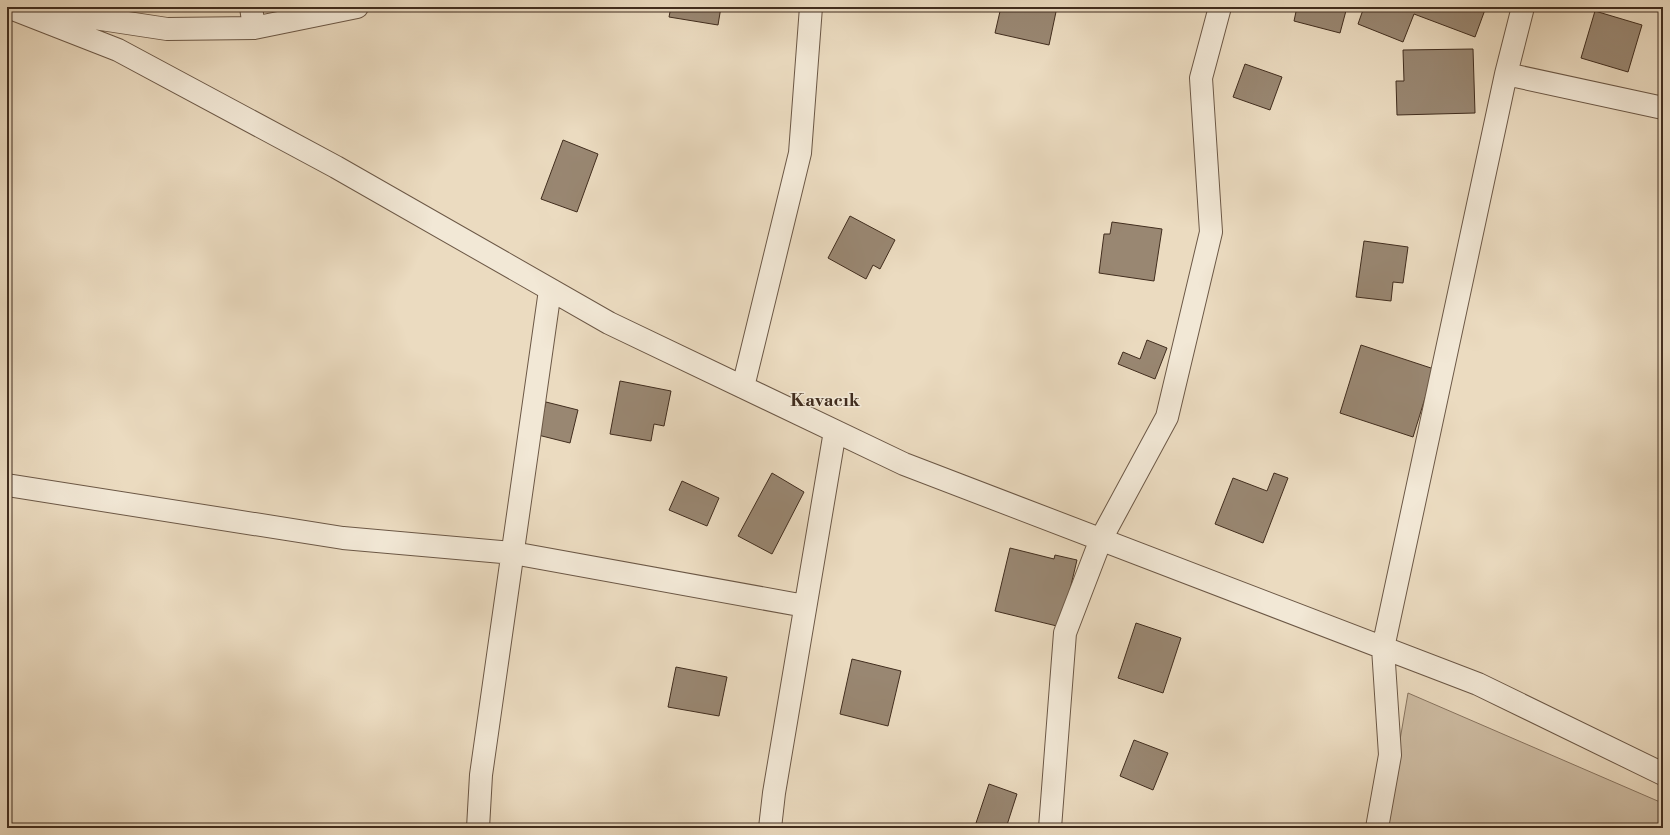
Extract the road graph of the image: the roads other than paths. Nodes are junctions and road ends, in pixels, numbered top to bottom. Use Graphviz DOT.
graph roads {
  1 [pos="8,7"];
  2 [pos="19,7"];
  3 [pos="357,7"];
  4 [pos="811,7"];
  5 [pos="1220,7"];
  6 [pos="1523,7"];
  7 [pos="253,17"];
  8 [pos="1506,74"];
  9 [pos="1663,108"];
  10 [pos="550,290"];
  11 [pos="743,387"];
  12 [pos="835,431"];
  13 [pos="7,485"];
  14 [pos="1101,539"];
  15 [pos="513,553"];
  16 [pos="805,606"];
  17 [pos="1383,648"];
  18 [pos="1663,774"];
  19 [pos="478,828"];
  20 [pos="770,828"];
  21 [pos="1050,828"];
  22 [pos="1376,828"];
  1 -- 10 [label="street"];
  2 -- 7 [label="street"];
  3 -- 7 [label="street"];
  4 -- 11 [label="street"];
  5 -- 14 [label="street"];
  6 -- 8 [label="street"];
  8 -- 9 [label="street"];
  8 -- 17 [label="street"];
  10 -- 11 [label="street"];
  10 -- 15 [label="street"];
  11 -- 12 [label="street"];
  12 -- 14 [label="street"];
  12 -- 16 [label="street"];
  13 -- 15 [label="street"];
  14 -- 17 [label="street"];
  14 -- 21 [label="street"];
  15 -- 16 [label="street"];
  15 -- 19 [label="street"];
  16 -- 20 [label="street"];
  17 -- 18 [label="street"];
  17 -- 22 [label="street"];
}
